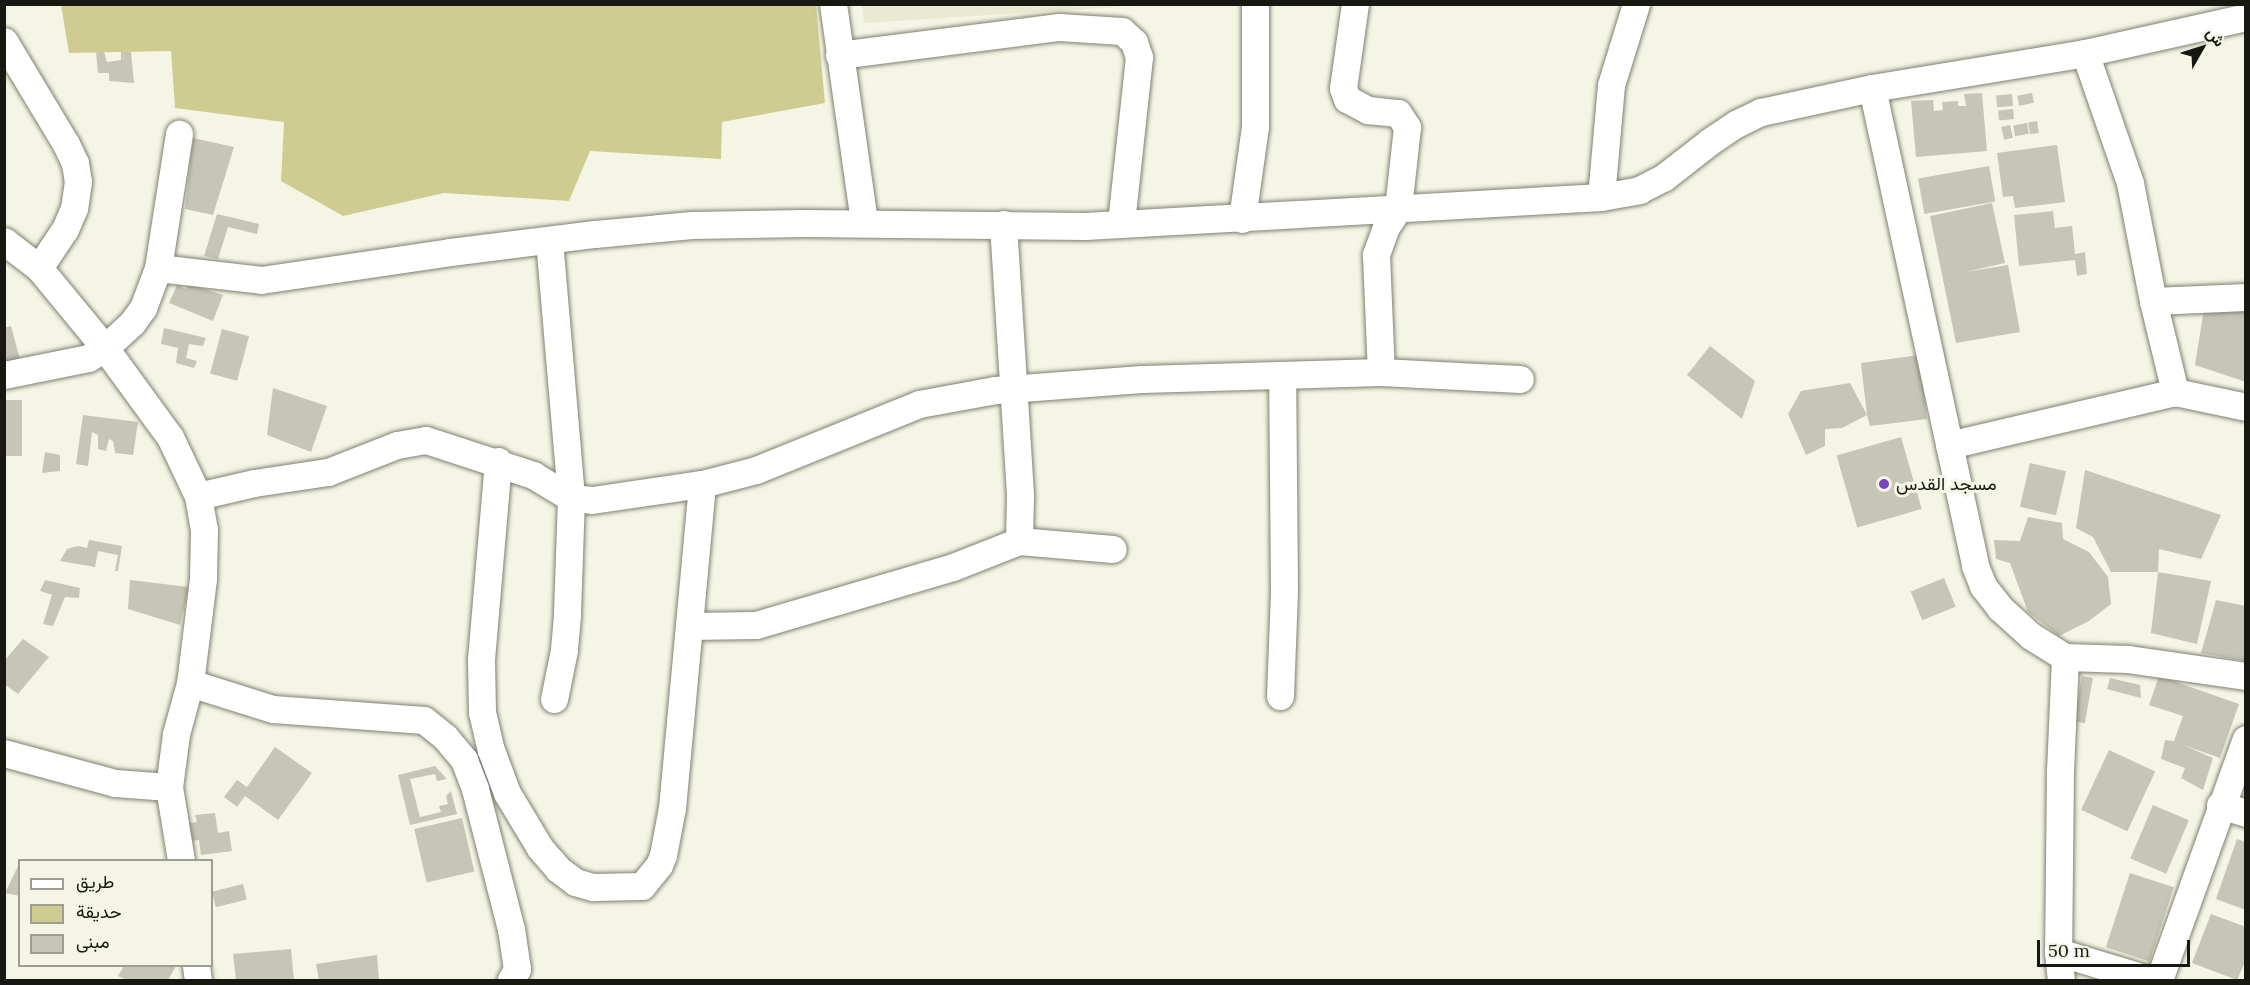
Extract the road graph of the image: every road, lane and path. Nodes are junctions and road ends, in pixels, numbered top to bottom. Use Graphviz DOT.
graph roads {
  1 [pos="833,4"];
  2 [pos="1255,4"];
  3 [pos="1355,4"];
  4 [pos="1626,8"];
  5 [pos="2246,17"];
  6 [pos="4,41"];
  7 [pos="2085,53"];
  8 [pos="839,55"];
  9 [pos="1872,88"];
  10 [pos="179,134"];
  11 [pos="1601,197"];
  12 [pos="1398,208"];
  13 [pos="1242,219"];
  14 [pos="864,223"];
  15 [pos="1121,223"];
  16 [pos="1003,224"];
  17 [pos="549,240"];
  18 [pos="4,241"];
  19 [pos="39,268"];
  20 [pos="158,268"];
  21 [pos="2246,297"];
  22 [pos="2152,301"];
  23 [pos="105,348"];
  24 [pos="1381,372"];
  25 [pos="4,375"];
  26 [pos="1282,375"];
  27 [pos="1520,379"];
  28 [pos="1013,391"];
  29 [pos="2175,392"];
  30 [pos="2246,407"];
  31 [pos="1949,445"];
  32 [pos="498,461"];
  33 [pos="702,484"];
  34 [pos="198,496"];
  35 [pos="571,498"];
  36 [pos="1019,541"];
  37 [pos="1113,549"];
  38 [pos="688,626"];
  39 [pos="2065,657"];
  40 [pos="2246,676"];
  41 [pos="190,683"];
  42 [pos="1280,696"];
  43 [pos="554,699"];
  44 [pos="2246,739"];
  45 [pos="4,753"];
  46 [pos="169,787"];
  47 [pos="2233,809"];
  48 [pos="181,859"];
  49 [pos="2058,952"];
  50 [pos="511,981"];
  51 [pos="2061,981"];
  52 [pos="2151,981"];
  53 [pos="2159,981"];
  1 -- 8 [label="street"];
  2 -- 13 [label="street"];
  3 -- 12 [label="street"];
  4 -- 11 [label="street"];
  5 -- 7 [label="street"];
  6 -- 19 [label="street"];
  7 -- 9 [label="street"];
  7 -- 22 [label="street"];
  8 -- 14 [label="street"];
  8 -- 15 [label="street"];
  9 -- 11 [label="street"];
  9 -- 31 [label="street"];
  10 -- 20 [label="street"];
  11 -- 12 [label="street"];
  12 -- 13 [label="street"];
  12 -- 24 [label="street"];
  13 -- 15 [label="street"];
  14 -- 16 [label="street"];
  14 -- 17 [label="street"];
  15 -- 16 [label="street"];
  16 -- 28 [label="street"];
  17 -- 20 [label="street"];
  17 -- 35 [label="street"];
  18 -- 19 [label="street"];
  19 -- 23 [label="street"];
  20 -- 23 [label="street"];
  21 -- 22 [label="street"];
  22 -- 29 [label="street"];
  23 -- 25 [label="street"];
  23 -- 34 [label="street"];
  24 -- 26 [label="street"];
  24 -- 27 [label="street"];
  26 -- 28 [label="street"];
  26 -- 42 [label="street"];
  28 -- 33 [label="street"];
  28 -- 36 [label="street"];
  29 -- 30 [label="street"];
  29 -- 31 [label="street"];
  31 -- 39 [label="street"];
  32 -- 34 [label="street"];
  32 -- 35 [label="street"];
  32 -- 38 [label="street"];
  33 -- 35 [label="street"];
  33 -- 38 [label="street"];
  34 -- 41 [label="street"];
  35 -- 43 [label="street"];
  36 -- 37 [label="street"];
  36 -- 38 [label="street"];
  39 -- 40 [label="street"];
  39 -- 49 [label="street"];
  41 -- 46 [label="street"];
  41 -- 50 [label="street"];
  44 -- 47 [label="street"];
  45 -- 46 [label="street"];
  46 -- 48 [label="street"];
  47 -- 53 [label="street"];
  49 -- 51 [label="street"];
  49 -- 52 [label="street"];
}
